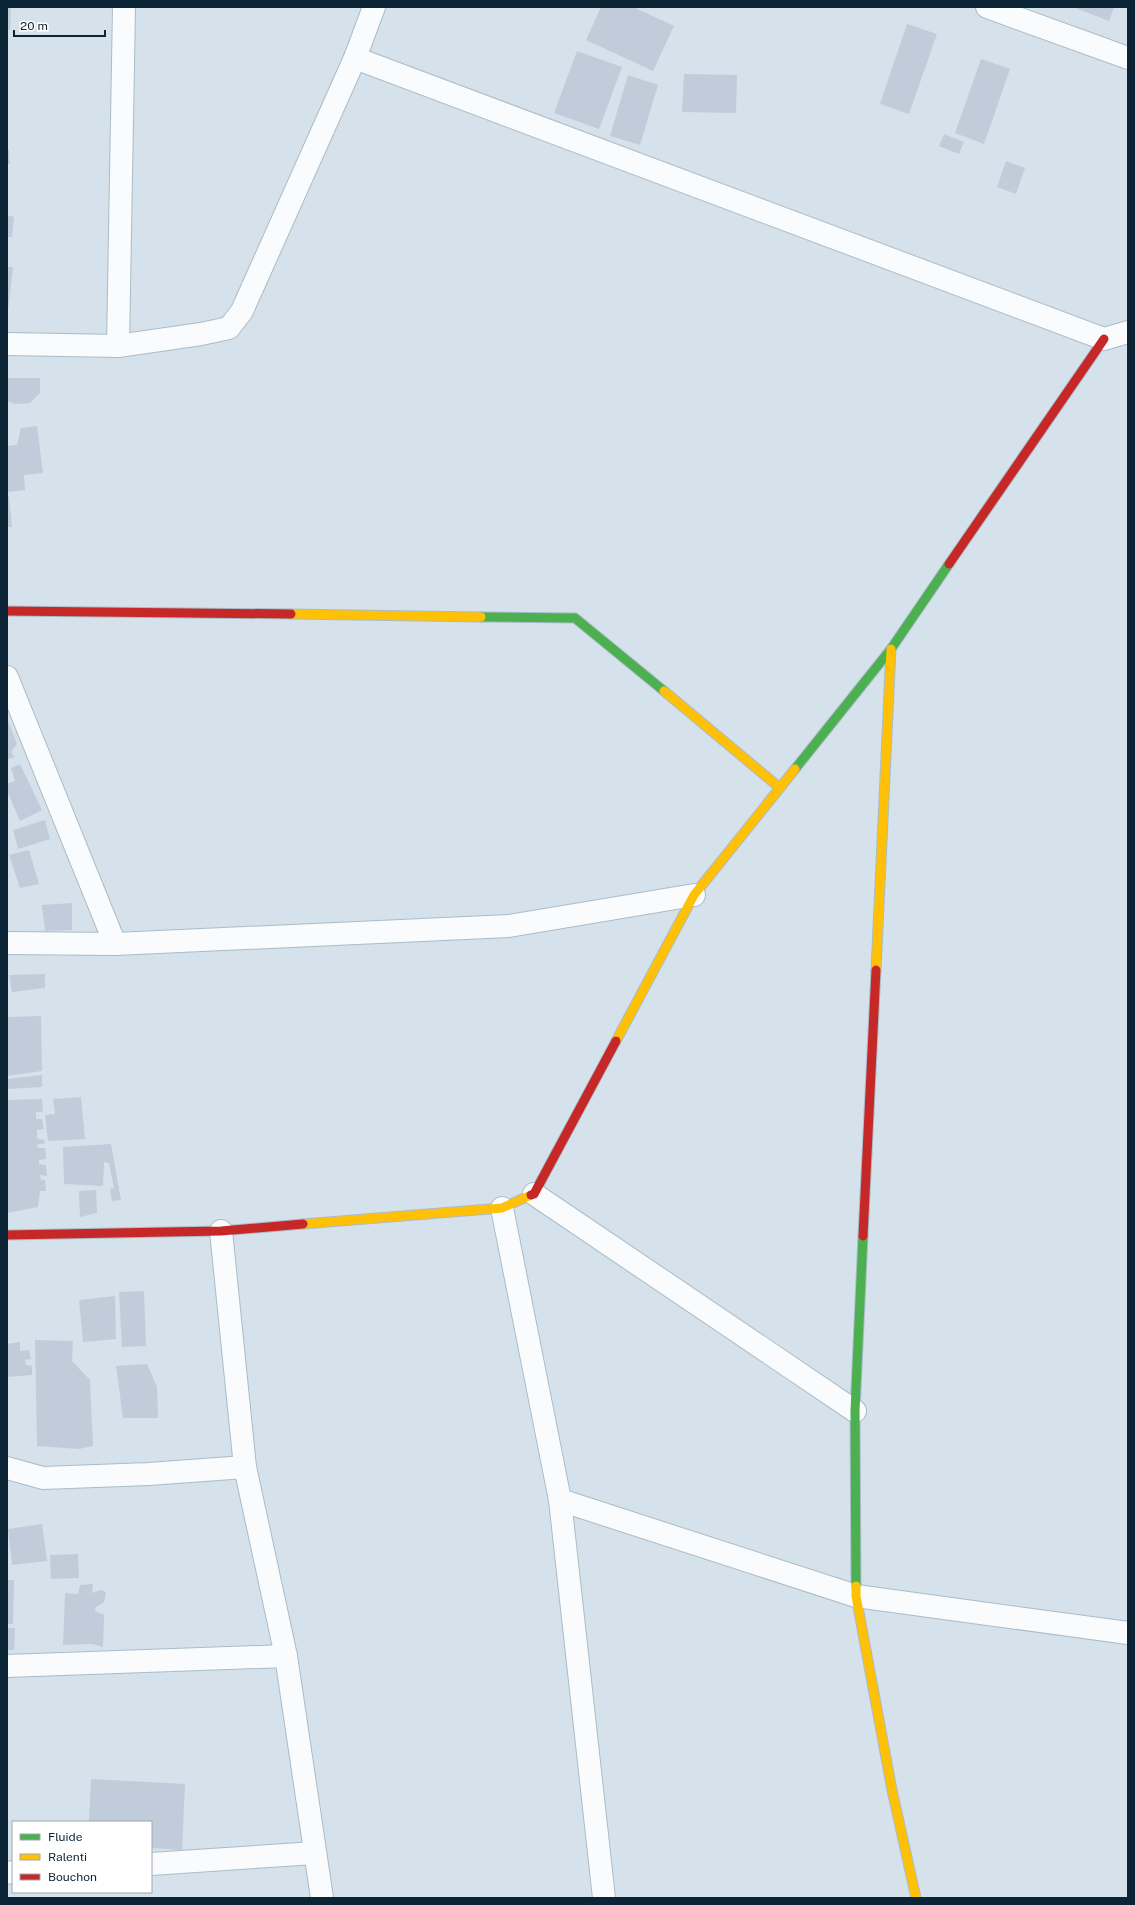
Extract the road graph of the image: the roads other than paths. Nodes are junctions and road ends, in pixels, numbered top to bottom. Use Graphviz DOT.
graph roads {
  1 [pos="124,7"];
  2 [pos="374,7"];
  3 [pos="987,7"];
  4 [pos="356,58"];
  5 [pos="1128,58"];
  6 [pos="1128,332"];
  7 [pos="1104,339"];
  8 [pos="7,344"];
  9 [pos="118,346"];
  10 [pos="7,611"];
  11 [pos="891,649"];
  12 [pos="7,677"];
  13 [pos="780,788"];
  14 [pos="694,895"];
  15 [pos="7,943"];
  16 [pos="115,944"];
  17 [pos="534,1194"];
  18 [pos="502,1208"];
  19 [pos="221,1231"];
  20 [pos="7,1235"];
  21 [pos="855,1411"];
  22 [pos="244,1467"];
  23 [pos="7,1468"];
  24 [pos="560,1500"];
  25 [pos="856,1596"];
  26 [pos="1128,1633"];
  27 [pos="286,1656"];
  28 [pos="7,1666"];
  29 [pos="315,1854"];
  30 [pos="152,1864"];
  31 [pos="322,1898"];
  32 [pos="604,1898"];
  33 [pos="916,1898"];
  1 -- 9 [label="street"];
  2 -- 4 [label="street"];
  3 -- 5 [label="street"];
  4 -- 7 [label="street"];
  4 -- 9 [label="street"];
  6 -- 7 [label="street"];
  7 -- 11 [label="street"];
  8 -- 9 [label="street"];
  10 -- 13 [label="street"];
  11 -- 13 [label="street"];
  11 -- 21 [label="street"];
  12 -- 16 [label="street"];
  13 -- 14 [label="street"];
  14 -- 16 [label="street"];
  14 -- 17 [label="street"];
  15 -- 16 [label="street"];
  17 -- 18 [label="street"];
  17 -- 21 [label="street"];
  18 -- 19 [label="street"];
  18 -- 24 [label="street"];
  19 -- 20 [label="street"];
  19 -- 22 [label="street"];
  21 -- 25 [label="street"];
  22 -- 23 [label="street"];
  22 -- 27 [label="street"];
  24 -- 25 [label="street"];
  24 -- 32 [label="street"];
  25 -- 26 [label="street"];
  25 -- 33 [label="street"];
  27 -- 28 [label="street"];
  27 -- 29 [label="street"];
  29 -- 30 [label="street"];
  29 -- 31 [label="street"];
}
